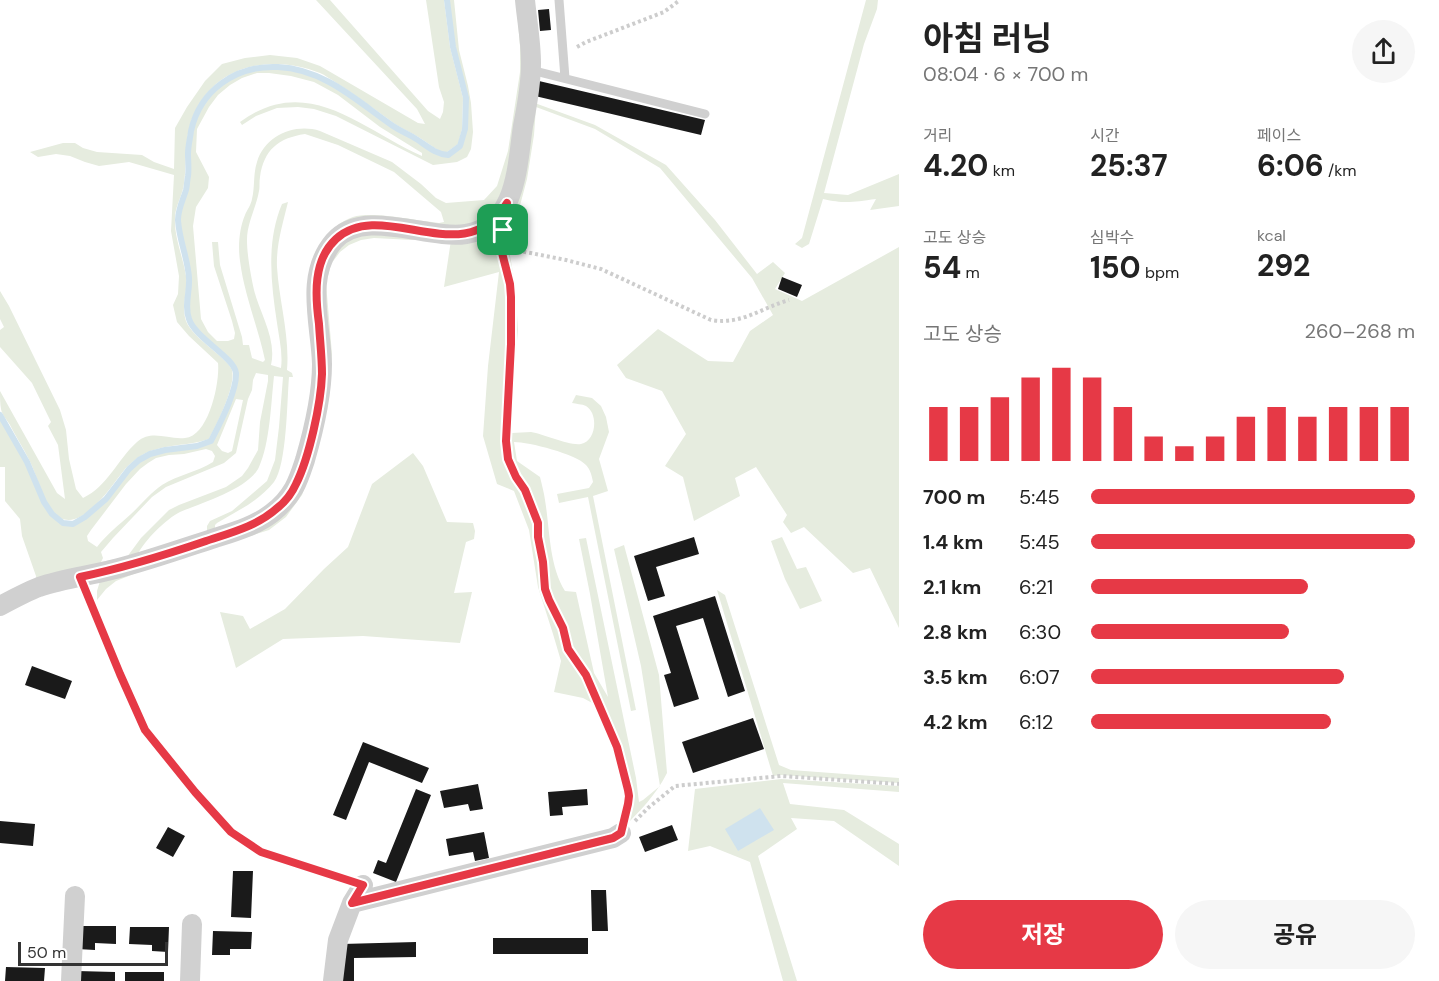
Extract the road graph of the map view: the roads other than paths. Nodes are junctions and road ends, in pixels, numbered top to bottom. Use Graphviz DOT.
graph roads {
  1 [pos="525,0"];
  2 [pos="559,0"];
  3 [pos="531,70"];
  4 [pos="565,78"];
  5 [pos="705,114"];
  6 [pos="0,606"];
  7 [pos="621,833"];
  8 [pos="363,885"];
  9 [pos="75,896"];
  10 [pos="352,903"];
  11 [pos="192,924"];
  12 [pos="71,981"];
  13 [pos="190,981"];
  14 [pos="333,981"];
  1 -- 3 [label="street"];
  2 -- 4 [label="lane"];
  3 -- 4 [label="lane"];
  3 -- 6 [label="street"];
  4 -- 5 [label="lane"];
  7 -- 10 [label="street"];
  8 -- 10 [label="street"];
  9 -- 12 [label="street"];
  10 -- 14 [label="street"];
  11 -- 13 [label="street"];
}
